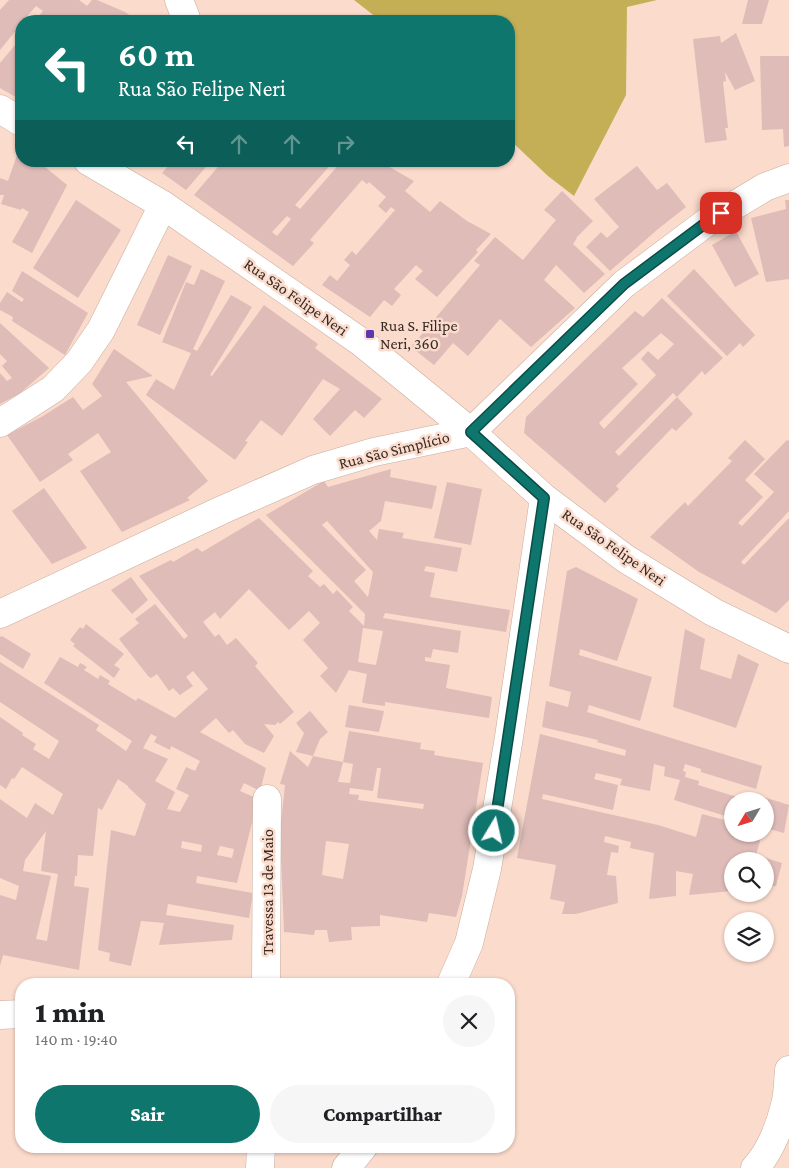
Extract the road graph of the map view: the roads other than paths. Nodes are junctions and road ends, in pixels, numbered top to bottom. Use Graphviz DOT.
graph roads {
  1 [pos="179,0"];
  2 [pos="185,15"];
  3 [pos="0,109"];
  4 [pos="15,118"];
  5 [pos="98,167"];
  6 [pos="789,178"];
  7 [pos="163,205"];
  8 [pos="0,423"];
  9 [pos="471,432"];
  10 [pos="544,498"];
  11 [pos="0,614"];
  12 [pos="789,649"];
  13 [pos="267,799"];
  14 [pos="266,978"];
  15 [pos="454,978"];
  16 [pos="15,1014"];
  17 [pos="0,1015"];
  18 [pos="789,1070"];
  19 [pos="260,1153"];
  20 [pos="358,1153"];
  21 [pos="260,1168"];
  22 [pos="346,1168"];
  23 [pos="755,1168"];
  1 -- 2 [label="street"];
  3 -- 4 [label="street"];
  5 -- 7 [label="street, Rua São Felipe Neri"];
  6 -- 9 [label="street, Rua São Simplício"];
  7 -- 8 [label="street"];
  7 -- 9 [label="street, Rua São Felipe Neri"];
  9 -- 10 [label="street, Rua São Felipe Neri"];
  9 -- 11 [label="street, Rua São Simplício"];
  10 -- 12 [label="street, Rua São Felipe Neri"];
  10 -- 15 [label="street"];
  13 -- 14 [label="street, Travessa 13 de Maio"];
  16 -- 17 [label="street"];
  18 -- 23 [label="street"];
  19 -- 21 [label="street"];
  20 -- 22 [label="street"];
}
